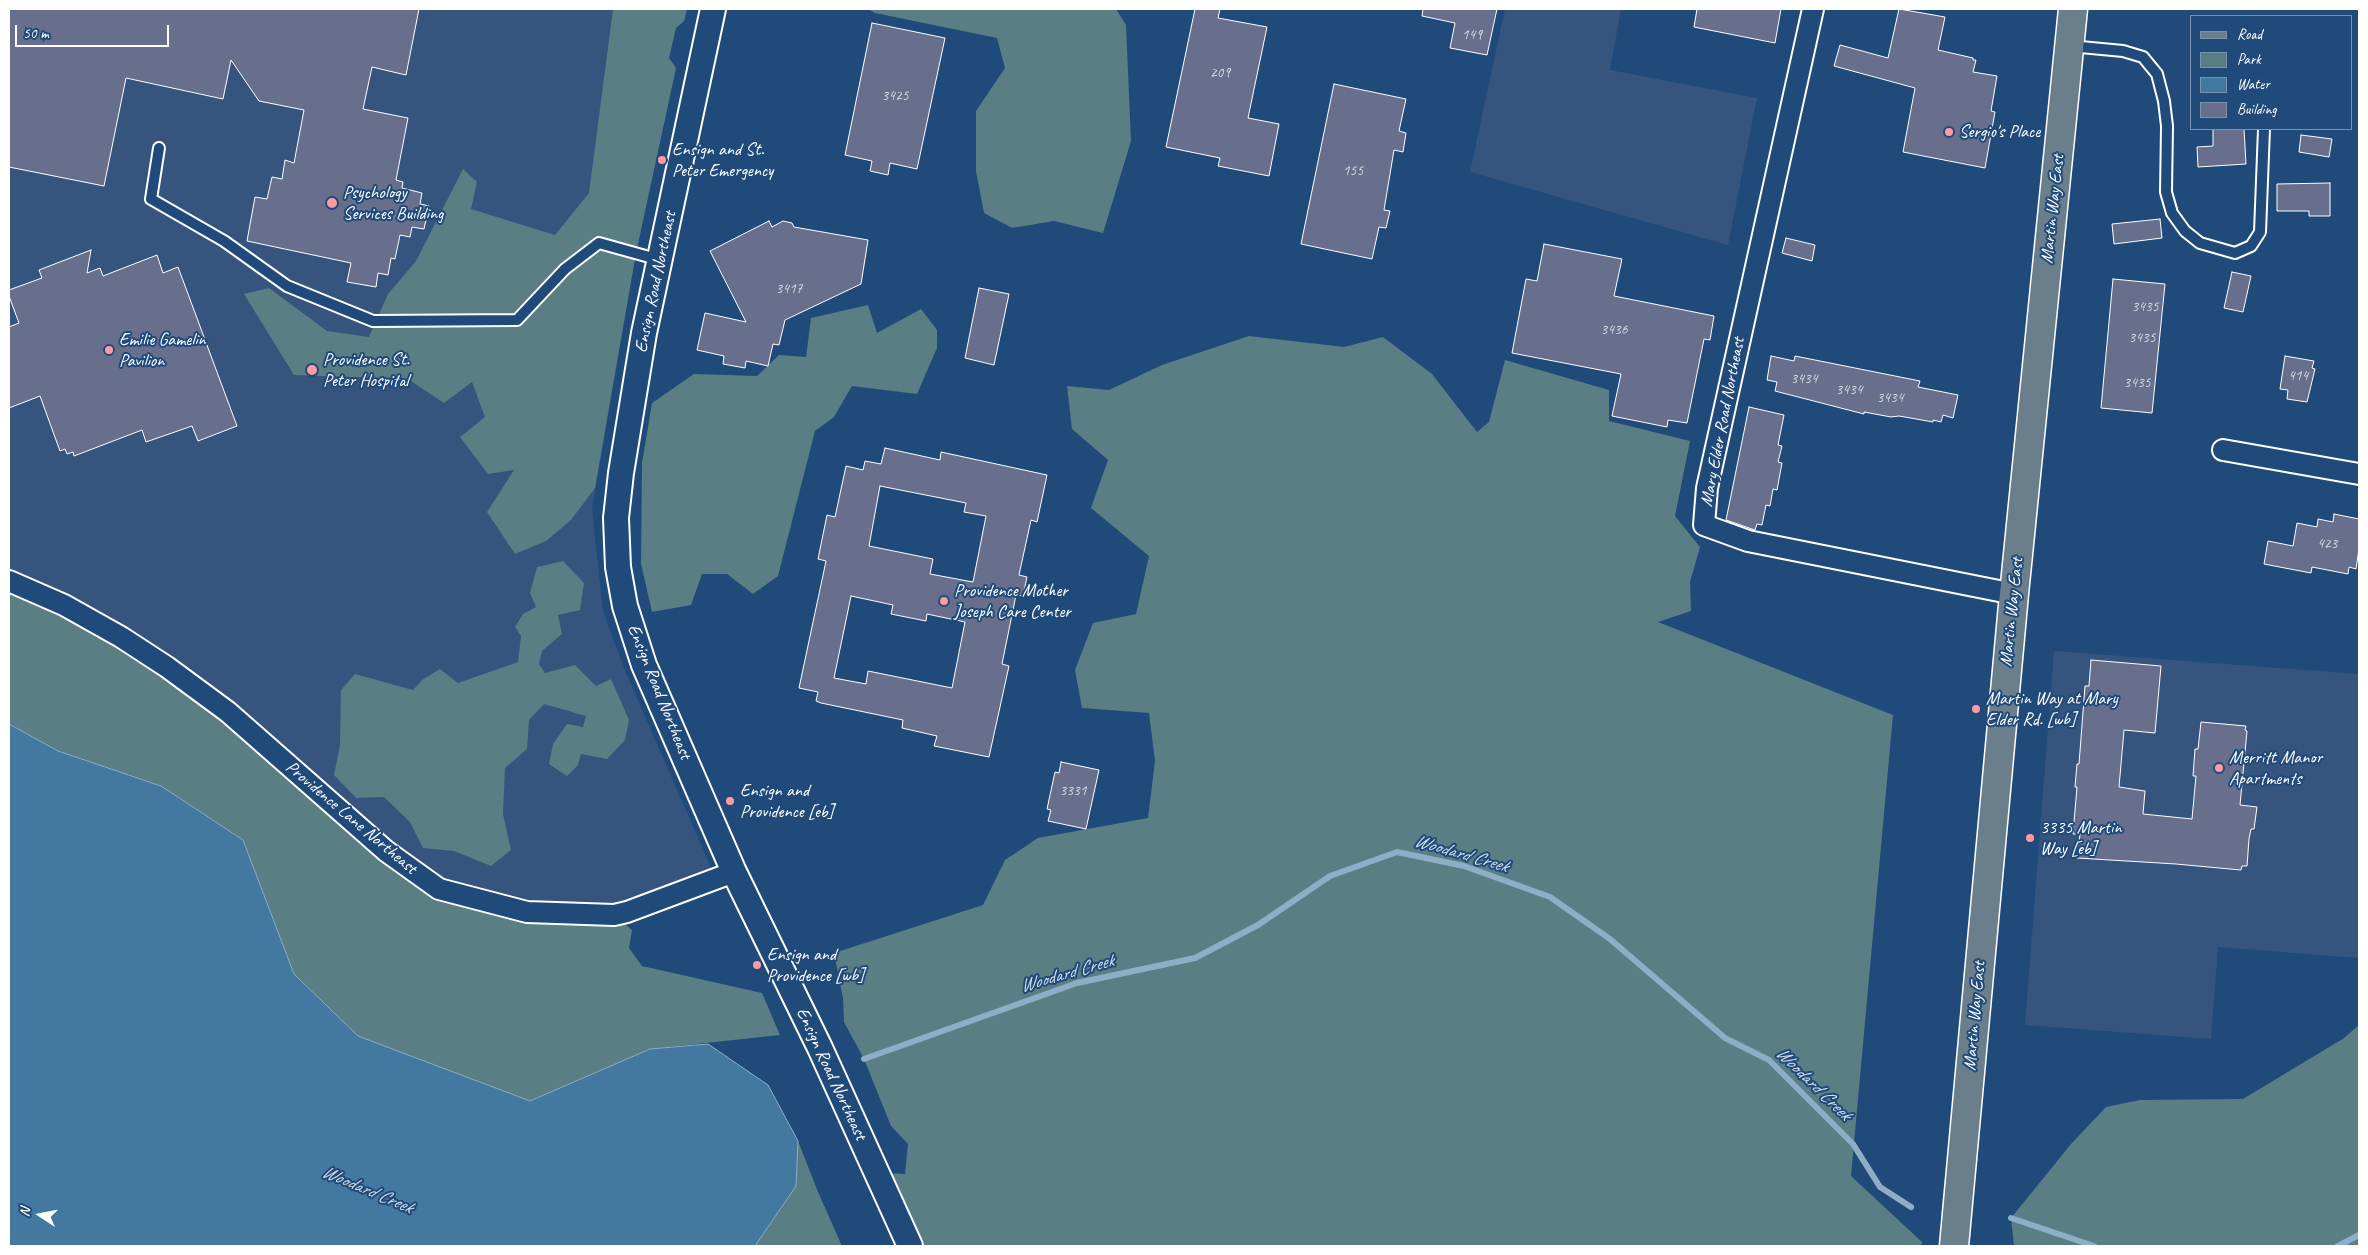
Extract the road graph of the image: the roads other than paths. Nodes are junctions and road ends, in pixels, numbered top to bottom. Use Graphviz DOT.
graph roads {
  1 [pos="713,9"];
  2 [pos="1813,9"];
  3 [pos="2073,9"];
  4 [pos="2069,46"];
  5 [pos="2264,130"];
  6 [pos="159,148"];
  7 [pos="660,260"];
  8 [pos="2223,450"];
  9 [pos="2359,474"];
  10 [pos="9,581"];
  11 [pos="2014,594"];
  12 [pos="734,872"];
  13 [pos="910,1246"];
  14 [pos="1954,1246"];
  1 -- 7 [label="street, Ensign Road Northeast"];
  2 -- 11 [label="street, Mary Elder Road Northeast"];
  3 -- 4 [label="main road, Martin Way East"];
  4 -- 5 [label="lane"];
  4 -- 11 [label="main road, Martin Way East"];
  6 -- 7 [label="lane"];
  7 -- 12 [label="street, Ensign Road Northeast"];
  8 -- 9 [label="street"];
  10 -- 12 [label="street, Providence Lane Northeast"];
  11 -- 14 [label="main road, Martin Way East"];
  12 -- 13 [label="street, Ensign Road Northeast"];
}
